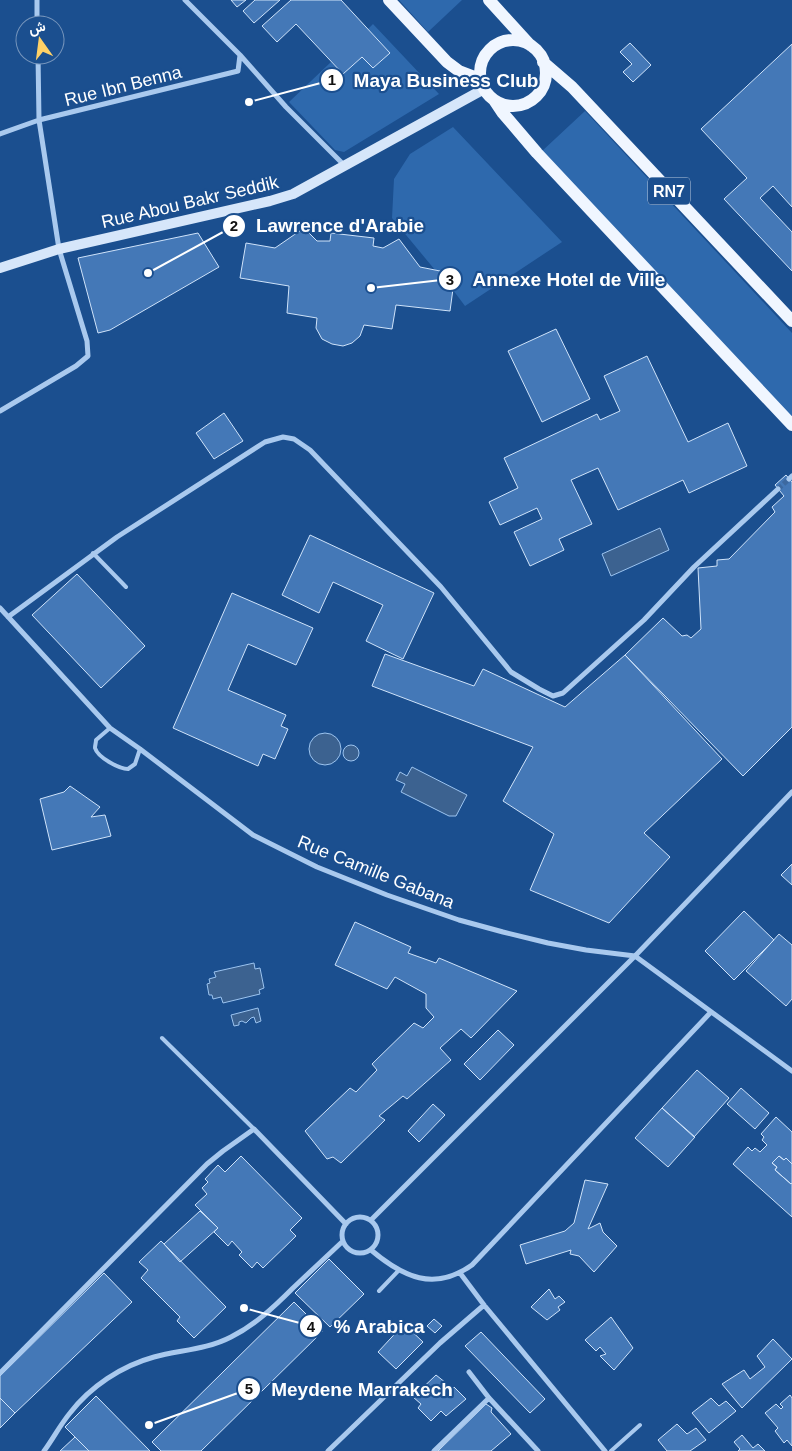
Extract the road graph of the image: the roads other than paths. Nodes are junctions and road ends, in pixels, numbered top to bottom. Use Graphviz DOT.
graph roads {
  1 [pos="37,0"];
  2 [pos="185,0"];
  3 [pos="389,0"];
  4 [pos="489,0"];
  5 [pos="37,15"];
  6 [pos="530,45"];
  7 [pos="240,56"];
  8 [pos="543,62"];
  9 [pos="38,65"];
  10 [pos="482,84"];
  11 [pos="494,100"];
  12 [pos="39,120"];
  13 [pos="0,134"];
  14 [pos="345,166"];
  15 [pos="59,249"];
  16 [pos="0,268"];
  17 [pos="792,321"];
  18 [pos="0,411"];
  19 [pos="792,425"];
  20 [pos="778,489"];
  21 [pos="94,553"];
  22 [pos="126,587"];
  23 [pos="0,608"];
  24 [pos="8,617"];
  25 [pos="110,728"];
  26 [pos="140,748"];
  27 [pos="792,792"];
  28 [pos="634,956"];
  29 [pos="711,1012"];
  30 [pos="162,1038"];
  31 [pos="792,1071"];
  32 [pos="254,1129"];
  33 [pos="371,1220"];
  34 [pos="346,1224"];
  35 [pos="343,1241"];
  36 [pos="371,1250"];
  37 [pos="399,1270"];
  38 [pos="460,1274"];
  39 [pos="379,1291"];
  40 [pos="484,1305"];
  41 [pos="469,1372"];
  42 [pos="0,1373"];
  43 [pos="489,1398"];
  44 [pos="640,1425"];
  45 [pos="44,1451"];
  46 [pos="328,1451"];
  47 [pos="434,1451"];
  48 [pos="538,1451"];
  49 [pos="605,1451"];
  50 [pos="611,1451"];
  1 -- 5 [label="street"];
  2 -- 7 [label="street"];
  3 -- 10 [label="main road"];
  4 -- 6 [label="main road, RN7"];
  6 -- 8 [label="main road, RN7"];
  6 -- 10 [label="main road"];
  7 -- 12 [label="street, Rue Ibn Benna"];
  7 -- 14 [label="street"];
  8 -- 11 [label="main road"];
  8 -- 17 [label="main road, RN7"];
  9 -- 12 [label="street"];
  10 -- 11 [label="main road"];
  10 -- 14 [label="street, Rue Abou Bakr Seddik"];
  11 -- 19 [label="main road"];
  12 -- 13 [label="street, Rue Ibn Benna"];
  12 -- 15 [label="street"];
  14 -- 15 [label="street, Rue Abou Bakr Seddik"];
  15 -- 16 [label="street, Rue Abou Bakr Seddik"];
  15 -- 18 [label="street"];
  20 -- 21 [label="street"];
  21 -- 22 [label="lane"];
  21 -- 24 [label="street"];
  23 -- 24 [label="street, Rue Camille Gabana"];
  24 -- 25 [label="street, Rue Camille Gabana"];
  25 -- 26 [label="street, Rue Camille Gabana"];
  25 -- 26 [label="lane"];
  26 -- 28 [label="street, Rue Camille Gabana"];
  27 -- 28 [label="street"];
  28 -- 29 [label="street, Rue Camille Gabana"];
  28 -- 33 [label="street"];
  29 -- 31 [label="street, Rue Camille Gabana"];
  29 -- 38 [label="street"];
  30 -- 32 [label="lane"];
  32 -- 34 [label="street"];
  32 -- 42 [label="street"];
  33 -- 34 [label="street"];
  33 -- 36 [label="street"];
  34 -- 35 [label="street"];
  35 -- 36 [label="street"];
  35 -- 45 [label="street"];
  36 -- 37 [label="street"];
  37 -- 38 [label="street"];
  37 -- 39 [label="lane"];
  38 -- 40 [label="street"];
  40 -- 46 [label="street"];
  40 -- 49 [label="street"];
  41 -- 43 [label="street"];
  43 -- 47 [label="street"];
  43 -- 48 [label="street"];
  44 -- 50 [label="lane"];
}
